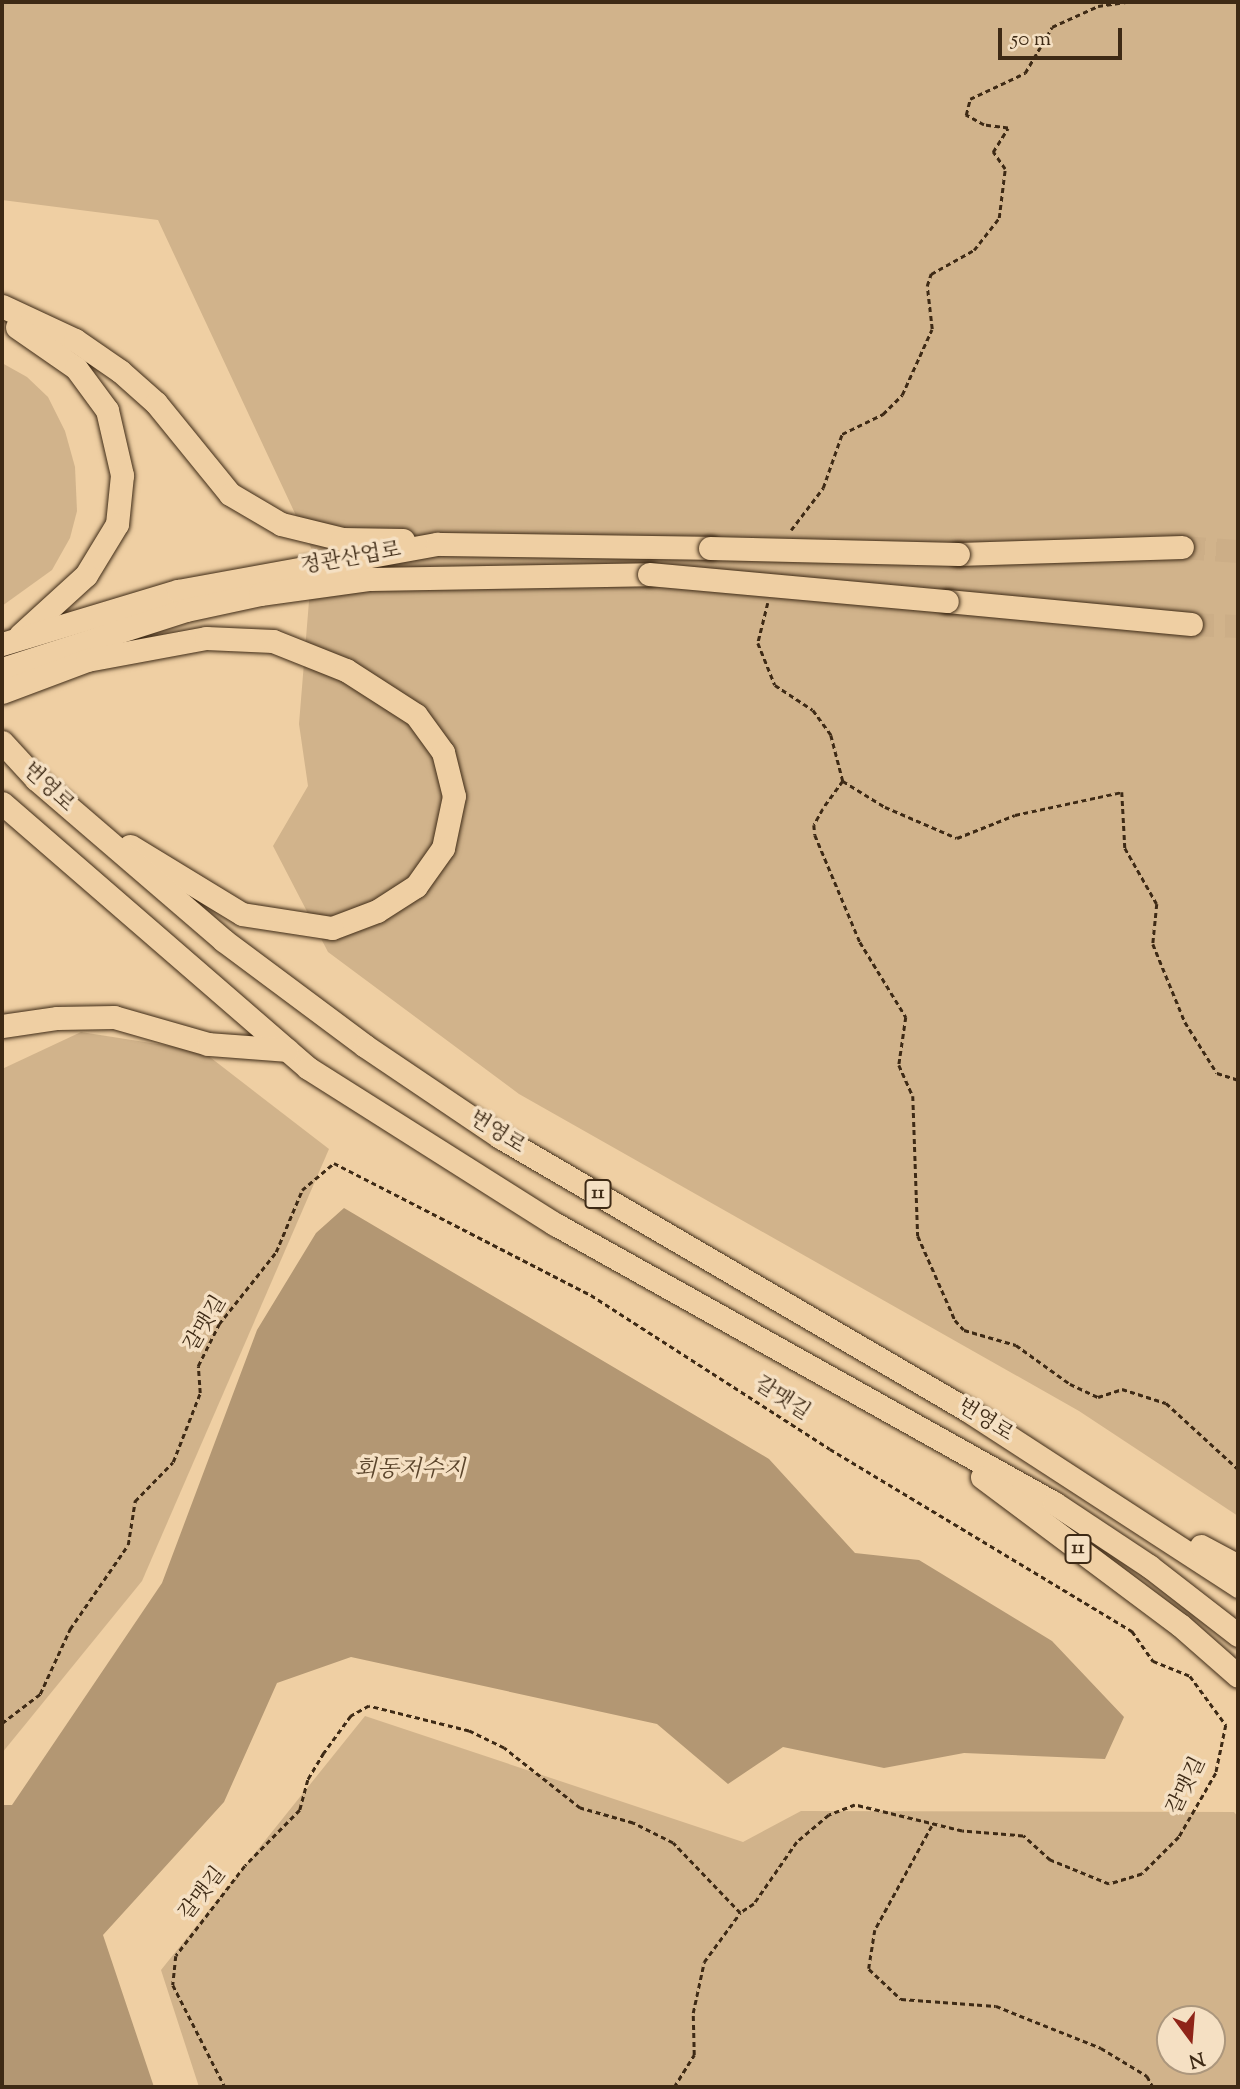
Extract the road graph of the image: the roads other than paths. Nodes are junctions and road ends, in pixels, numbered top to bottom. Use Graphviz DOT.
graph roads {
  1 [pos="2,306"];
  2 [pos="2,319"];
  3 [pos="437,544"];
  4 [pos="1182,547"];
  5 [pos="304,588"];
  6 [pos="1191,624"];
  7 [pos="8,642"];
  8 [pos="87,660"];
  9 [pos="2,669"];
  10 [pos="2,692"];
  11 [pos="2,742"];
  12 [pos="2,803"];
  13 [pos="76,814"];
  14 [pos="2,1026"];
  15 [pos="287,1050"];
  16 [pos="914,1428"];
  17 [pos="1040,1455"];
  18 [pos="1238,1566"];
  19 [pos="1238,1586"];
  20 [pos="1238,1635"];
  21 [pos="1238,1676"];
  1 -- 3 [label="highway"];
  2 -- 7 [label="highway"];
  3 -- 4 [label="highway, 정관산업로, bridge"];
  3 -- 7 [label="highway, 정관산업로"];
  5 -- 6 [label="highway, 정관산업로, bridge"];
  5 -- 8 [label="highway"];
  5 -- 9 [label="highway, 정관산업로"];
  8 -- 10 [label="highway"];
  8 -- 13 [label="highway"];
  11 -- 13 [label="highway, 번영로 / 11"];
  12 -- 15 [label="highway, 번영로 / 11"];
  13 -- 17 [label="highway, 번영로 / 11"];
  14 -- 15 [label="highway"];
  15 -- 16 [label="highway, 번영로 / 11"];
  16 -- 20 [label="highway, 번영로 / 11"];
  16 -- 21 [label="highway, 번영로 / 11"];
  17 -- 18 [label="highway, 번영로 / 11"];
  17 -- 19 [label="highway, 번영로 / 11"];
}
